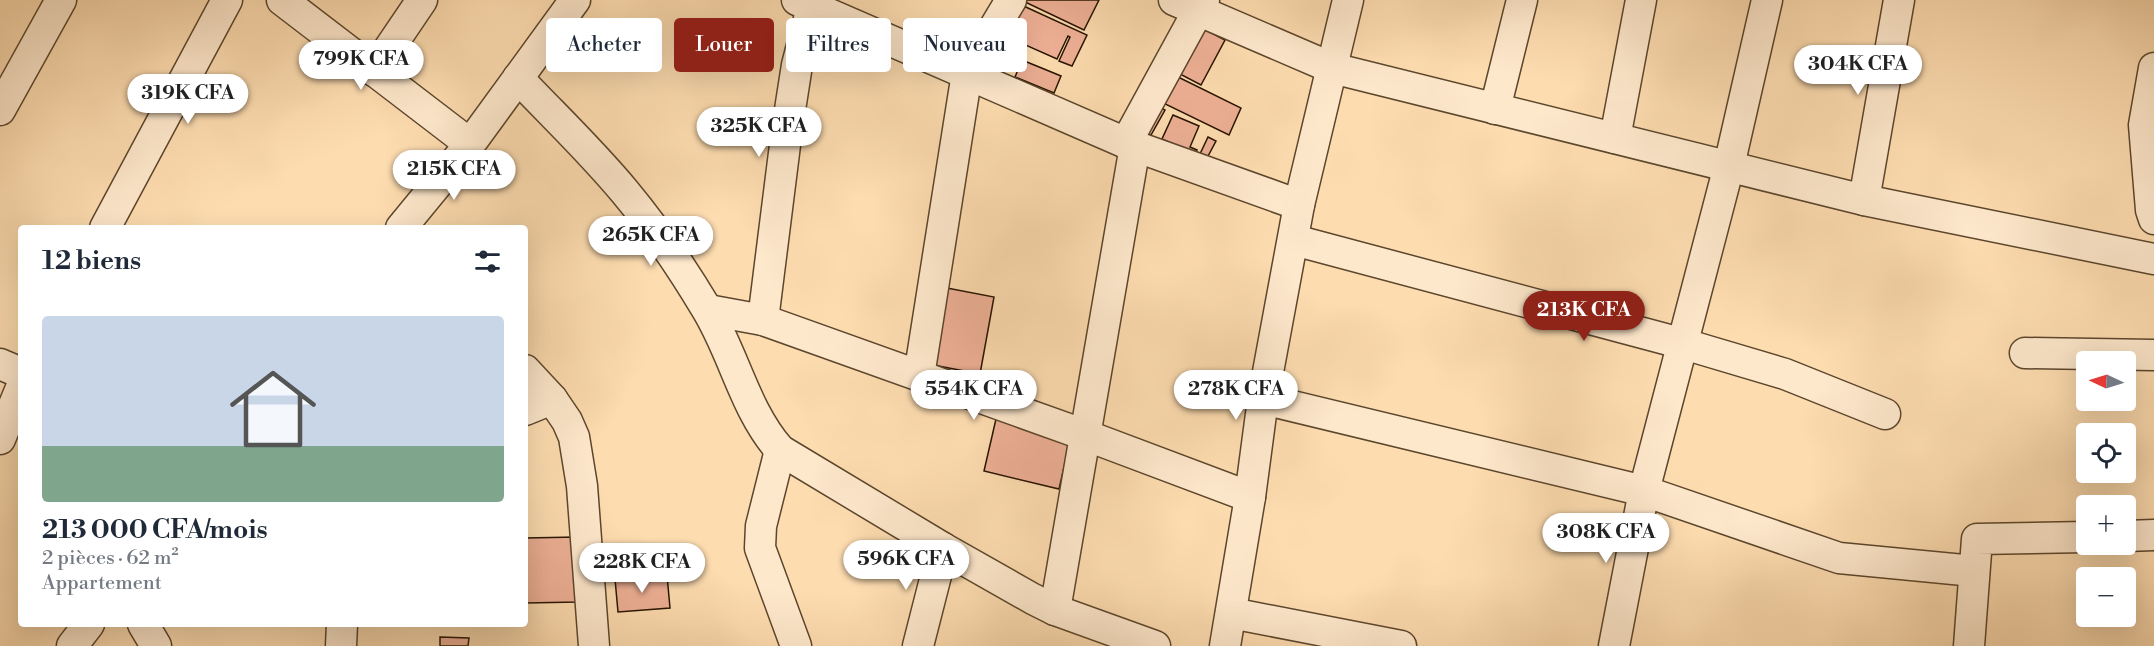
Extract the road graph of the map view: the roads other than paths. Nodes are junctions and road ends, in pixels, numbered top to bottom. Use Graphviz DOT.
graph roads {
  1 [pos="61,0"];
  2 [pos="227,0"];
  3 [pos="282,0"];
  4 [pos="422,0"];
  5 [pos="575,0"];
  6 [pos="1011,0"];
  7 [pos="1348,0"];
  8 [pos="1522,0"];
  9 [pos="1641,0"];
  10 [pos="1767,0"];
  11 [pos="1899,0"];
  12 [pos="807,2"];
  13 [pos="1192,4"];
  14 [pos="1332,68"];
  15 [pos="2154,68"];
  16 [pos="374,71"];
  17 [pos="967,73"];
  18 [pos="518,78"];
  19 [pos="1495,109"];
  20 [pos="0,110"];
  21 [pos="2149,125"];
  22 [pos="1615,138"];
  23 [pos="470,144"];
  24 [pos="1131,145"];
  25 [pos="1729,166"];
  26 [pos="1864,200"];
  27 [pos="1299,205"];
  28 [pos="2154,219"];
  29 [pos="107,225"];
  30 [pos="403,225"];
  31 [pos="1294,240"];
  32 [pos="2154,259"];
  33 [pos="708,310"];
  34 [pos="763,320"];
  35 [pos="1684,344"];
  36 [pos="2025,353"];
  37 [pos="2154,355"];
  38 [pos="0,364"];
  39 [pos="18,372"];
  40 [pos="919,376"];
  41 [pos="528,378"];
  42 [pos="18,395"];
  43 [pos="1263,399"];
  44 [pos="538,405"];
  45 [pos="1885,414"];
  46 [pos="1085,435"];
  47 [pos="0,438"];
  48 [pos="780,450"];
  49 [pos="1644,491"];
  50 [pos="1250,497"];
  51 [pos="2154,535"];
  52 [pos="2136,536"];
  53 [pos="2076,537"];
  54 [pos="943,548"];
  55 [pos="1974,571"];
  56 [pos="1055,610"];
  57 [pos="1231,614"];
  58 [pos="87,627"];
  59 [pos="145,627"];
  60 [pos="342,627"];
  61 [pos="72,646"];
  62 [pos="156,646"];
  63 [pos="341,646"];
  64 [pos="594,646"];
  65 [pos="796,646"];
  66 [pos="918,646"];
  67 [pos="1155,646"];
  68 [pos="1225,646"];
  69 [pos="1401,646"];
  70 [pos="1614,646"];
  71 [pos="1970,646"];
  1 -- 20 [label="street"];
  2 -- 29 [label="street"];
  3 -- 16 [label="street"];
  4 -- 16 [label="street"];
  5 -- 18 [label="street"];
  6 -- 17 [label="street"];
  7 -- 14 [label="street"];
  8 -- 19 [label="street"];
  9 -- 22 [label="street"];
  10 -- 25 [label="street"];
  11 -- 26 [label="street"];
  12 -- 17 [label="street"];
  12 -- 34 [label="street"];
  13 -- 14 [label="street"];
  13 -- 24 [label="street"];
  14 -- 19 [label="street"];
  14 -- 27 [label="street"];
  15 -- 21 [label="street"];
  16 -- 23 [label="street"];
  17 -- 24 [label="street"];
  17 -- 40 [label="street"];
  18 -- 23 [label="street"];
  18 -- 33 [label="street"];
  19 -- 22 [label="street"];
  21 -- 28 [label="street"];
  22 -- 25 [label="street"];
  23 -- 30 [label="street"];
  24 -- 27 [label="street"];
  24 -- 46 [label="street"];
  25 -- 26 [label="street"];
  25 -- 35 [label="street"];
  26 -- 32 [label="street"];
  27 -- 31 [label="street"];
  31 -- 35 [label="street"];
  31 -- 43 [label="street"];
  33 -- 34 [label="street"];
  33 -- 48 [label="street"];
  34 -- 40 [label="street"];
  35 -- 45 [label="street"];
  35 -- 49 [label="street"];
  36 -- 37 [label="street"];
  38 -- 39 [label="street"];
  40 -- 46 [label="street"];
  41 -- 44 [label="street"];
  42 -- 47 [label="street"];
  43 -- 49 [label="street"];
  43 -- 50 [label="street"];
  44 -- 64 [label="street"];
  46 -- 50 [label="street"];
  46 -- 56 [label="street"];
  48 -- 54 [label="street"];
  48 -- 65 [label="street"];
  49 -- 55 [label="street"];
  49 -- 70 [label="street"];
  50 -- 57 [label="street"];
  51 -- 52 [label="street"];
  53 -- 55 [label="street"];
  54 -- 56 [label="street"];
  54 -- 66 [label="street"];
  55 -- 71 [label="street"];
  56 -- 67 [label="street"];
  57 -- 68 [label="street"];
  57 -- 69 [label="street"];
  58 -- 61 [label="street"];
  59 -- 62 [label="street"];
  60 -- 63 [label="street"];
}
